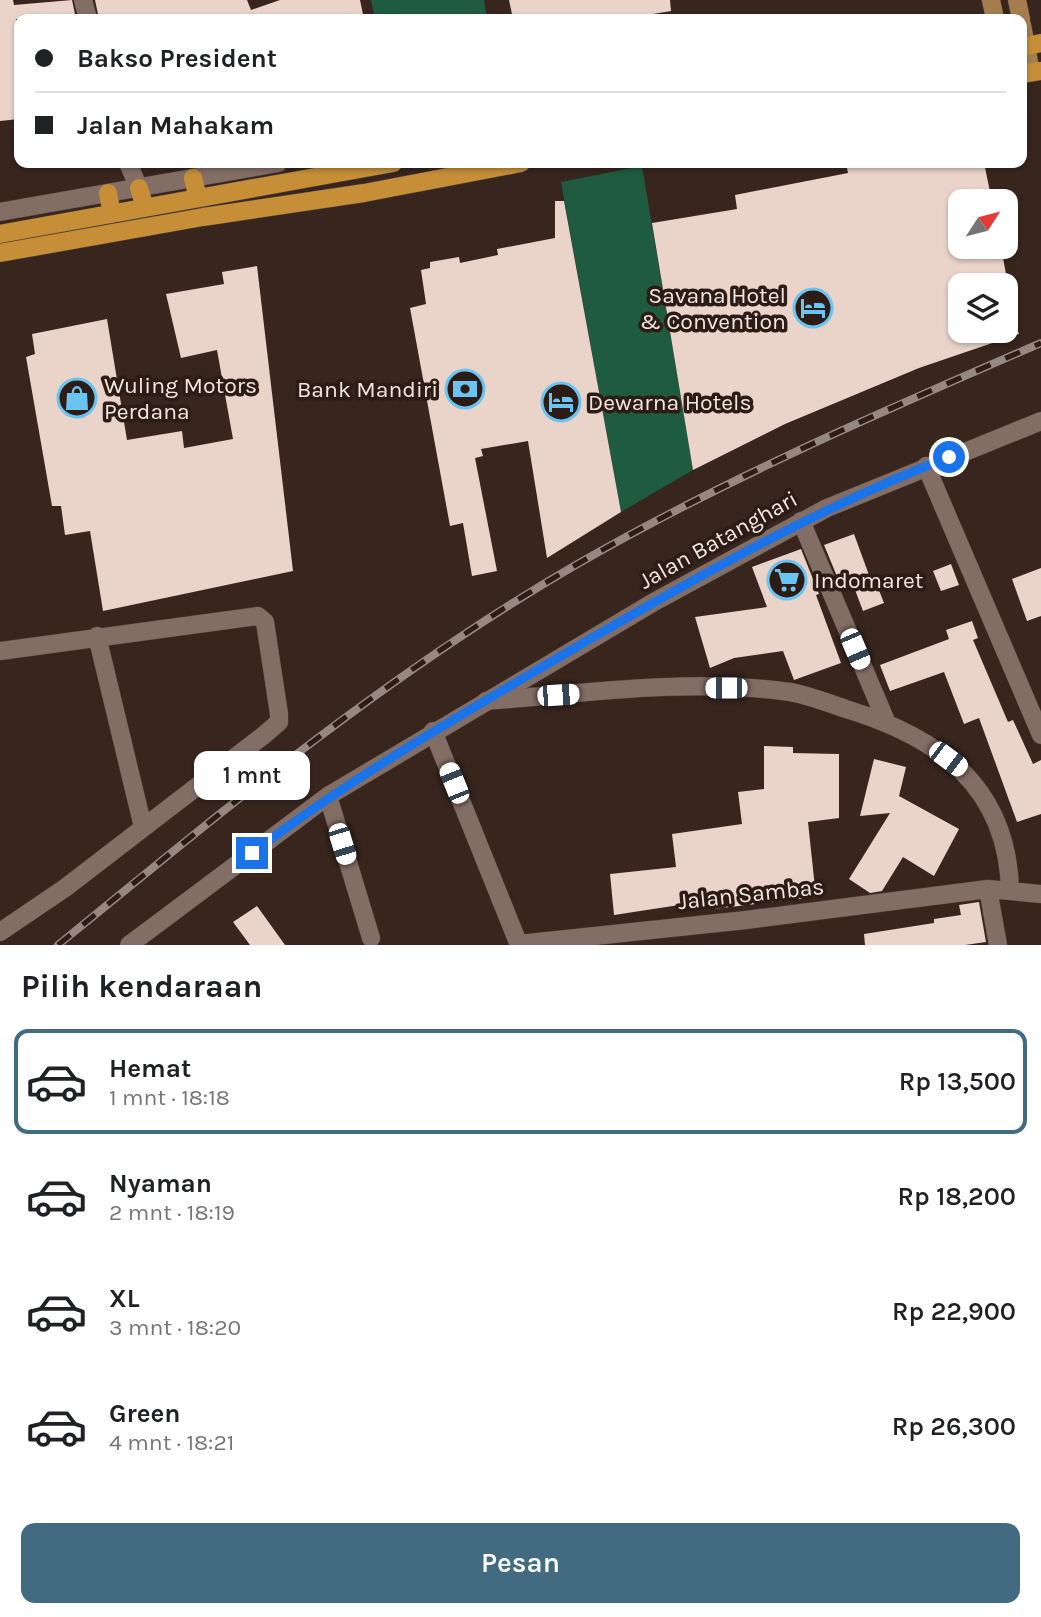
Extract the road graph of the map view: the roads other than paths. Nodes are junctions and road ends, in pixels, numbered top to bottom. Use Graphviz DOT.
graph roads {
  1 [pos="1030,46"];
  2 [pos="1031,72"];
  3 [pos="130,168"];
  4 [pos="250,168"];
  5 [pos="343,168"];
  6 [pos="493,168"];
  7 [pos="193,178"];
  8 [pos="139,188"];
  9 [pos="108,193"];
  10 [pos="198,198"];
  11 [pos="145,208"];
  12 [pos="0,212"];
  13 [pos="112,214"];
  14 [pos="0,234"];
  15 [pos="0,253"];
  16 [pos="1041,421"];
  17 [pos="926,466"];
  18 [pos="801,522"];
  19 [pos="97,636"];
  20 [pos="0,652"];
  21 [pos="483,701"];
  22 [pos="886,721"];
  23 [pos="433,732"];
  24 [pos="1041,735"];
  25 [pos="328,796"];
  26 [pos="143,827"];
  27 [pos="988,889"];
  28 [pos="1010,891"];
  29 [pos="1041,894"];
  30 [pos="0,932"];
  31 [pos="371,938"];
  32 [pos="519,944"];
  33 [pos="129,945"];
  34 [pos="998,945"];
  1 -- 2 [label="main road"];
  3 -- 8 [label="street"];
  4 -- 7 [label="street"];
  5 -- 10 [label="main road"];
  6 -- 15 [label="main road"];
  7 -- 8 [label="street"];
  7 -- 10 [label="main road"];
  8 -- 9 [label="street"];
  8 -- 11 [label="main road"];
  9 -- 12 [label="street"];
  9 -- 13 [label="main road"];
  10 -- 11 [label="main road"];
  11 -- 13 [label="main road"];
  13 -- 14 [label="main road"];
  16 -- 17 [label="street, Jalan Batanghari"];
  17 -- 18 [label="street, Jalan Batanghari"];
  17 -- 24 [label="street"];
  18 -- 21 [label="street, Jalan Batanghari"];
  18 -- 22 [label="street"];
  19 -- 20 [label="street"];
  19 -- 26 [label="street"];
  19 -- 26 [label="street"];
  21 -- 22 [label="street"];
  21 -- 23 [label="street, Jalan Batanghari"];
  22 -- 28 [label="street"];
  23 -- 25 [label="street, Jalan Batanghari"];
  23 -- 32 [label="street"];
  25 -- 31 [label="street"];
  25 -- 33 [label="street, Jalan Batanghari"];
  26 -- 30 [label="street"];
  27 -- 28 [label="street, Jalan Sambas"];
  27 -- 32 [label="street, Jalan Sambas"];
  27 -- 34 [label="street"];
  28 -- 29 [label="street, Jalan Sambas"];
}
